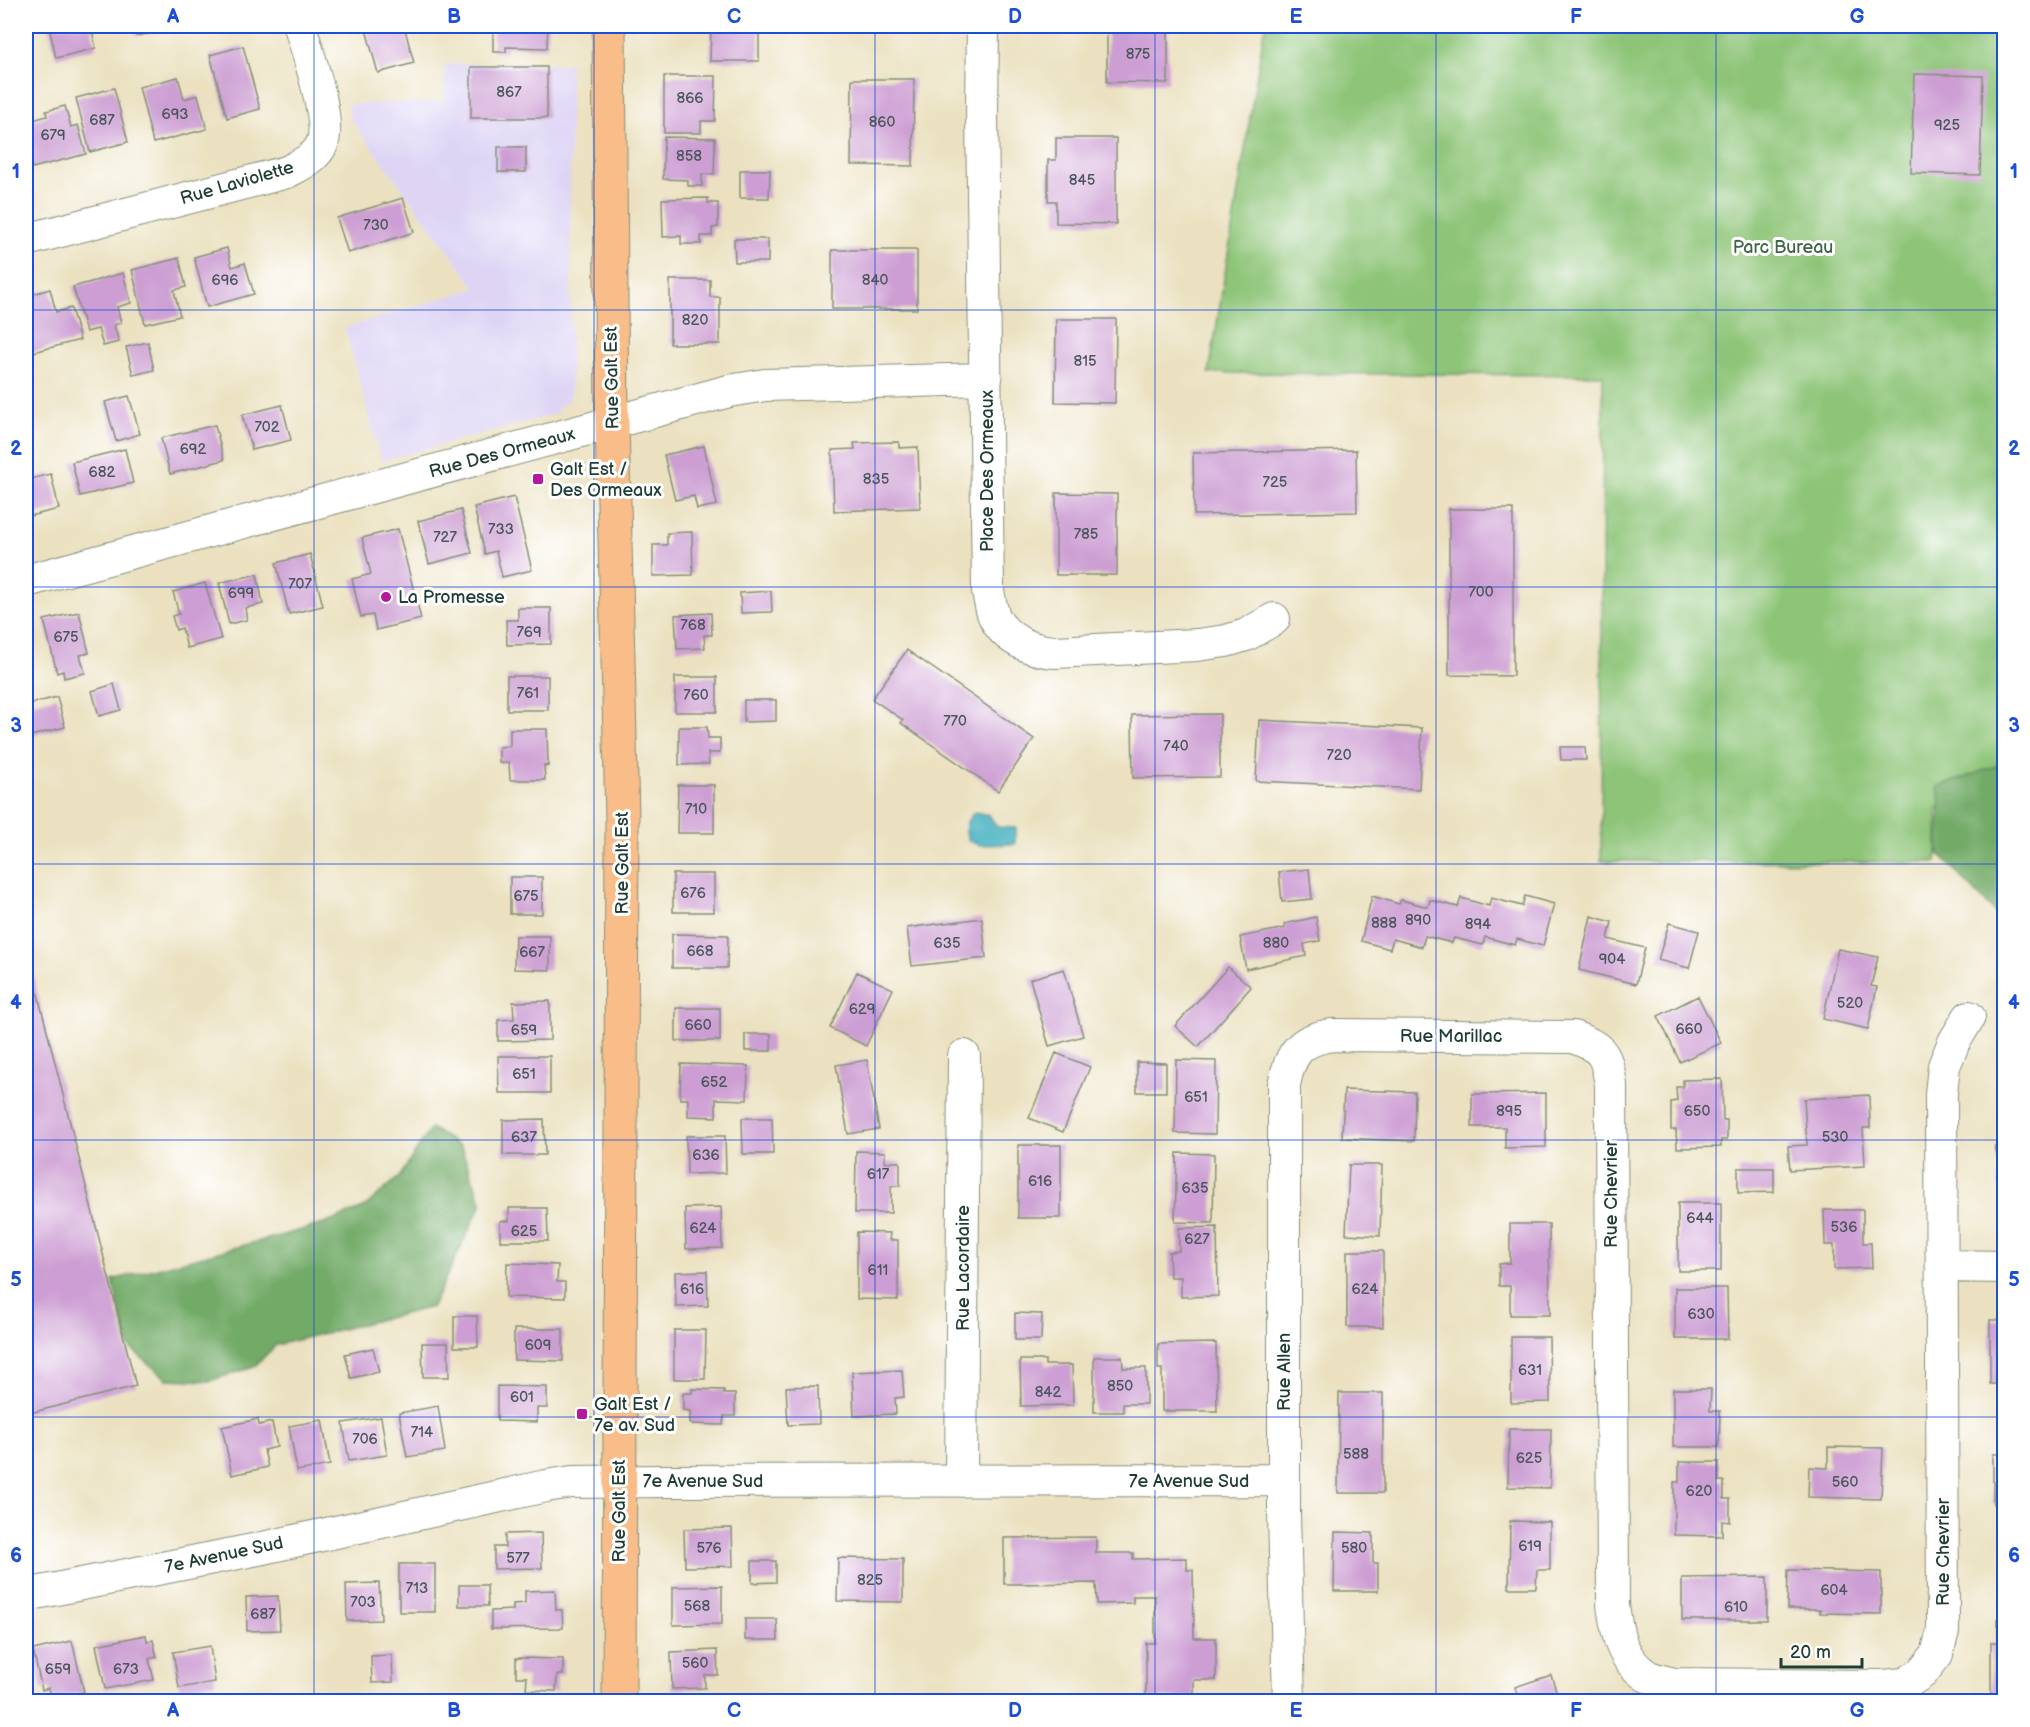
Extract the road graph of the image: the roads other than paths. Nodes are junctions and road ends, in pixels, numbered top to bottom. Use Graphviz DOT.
graph roads {
  1 [pos="300,26"];
  2 [pos="609,26"];
  3 [pos="983,26"];
  4 [pos="26,240"];
  5 [pos="986,379"];
  6 [pos="612,423"];
  7 [pos="26,581"];
  8 [pos="1274,619"];
  9 [pos="1969,1017"];
  10 [pos="1301,1046"];
  11 [pos="1601,1051"];
  12 [pos="964,1056"];
  13 [pos="1943,1266"];
  14 [pos="2004,1267"];
  15 [pos="1284,1480"];
  16 [pos="962,1481"];
  17 [pos="619,1482"];
  18 [pos="26,1595"];
  19 [pos="619,1701"];
  20 [pos="1289,1701"];
  1 -- 4 [label="street, Rue Laviolette"];
  2 -- 6 [label="main road, Rue Galt Est"];
  3 -- 5 [label="street, Place Des Ormeaux"];
  5 -- 6 [label="street, Rue Des Ormeaux"];
  5 -- 8 [label="street, Place Des Ormeaux"];
  6 -- 7 [label="street, Rue Des Ormeaux"];
  6 -- 17 [label="main road, Rue Galt Est"];
  9 -- 13 [label="street, Rue Chevrier"];
  10 -- 11 [label="street, Rue Marillac"];
  10 -- 15 [label="street, Rue Allen"];
  11 -- 13 [label="street, Rue Chevrier"];
  12 -- 16 [label="street, Rue Lacordaire"];
  13 -- 14 [label="street"];
  15 -- 16 [label="street, 7e Avenue Sud"];
  15 -- 20 [label="street, Rue Allen"];
  16 -- 17 [label="street, 7e Avenue Sud"];
  17 -- 18 [label="street, 7e Avenue Sud"];
  17 -- 19 [label="main road, Rue Galt Est"];
}
